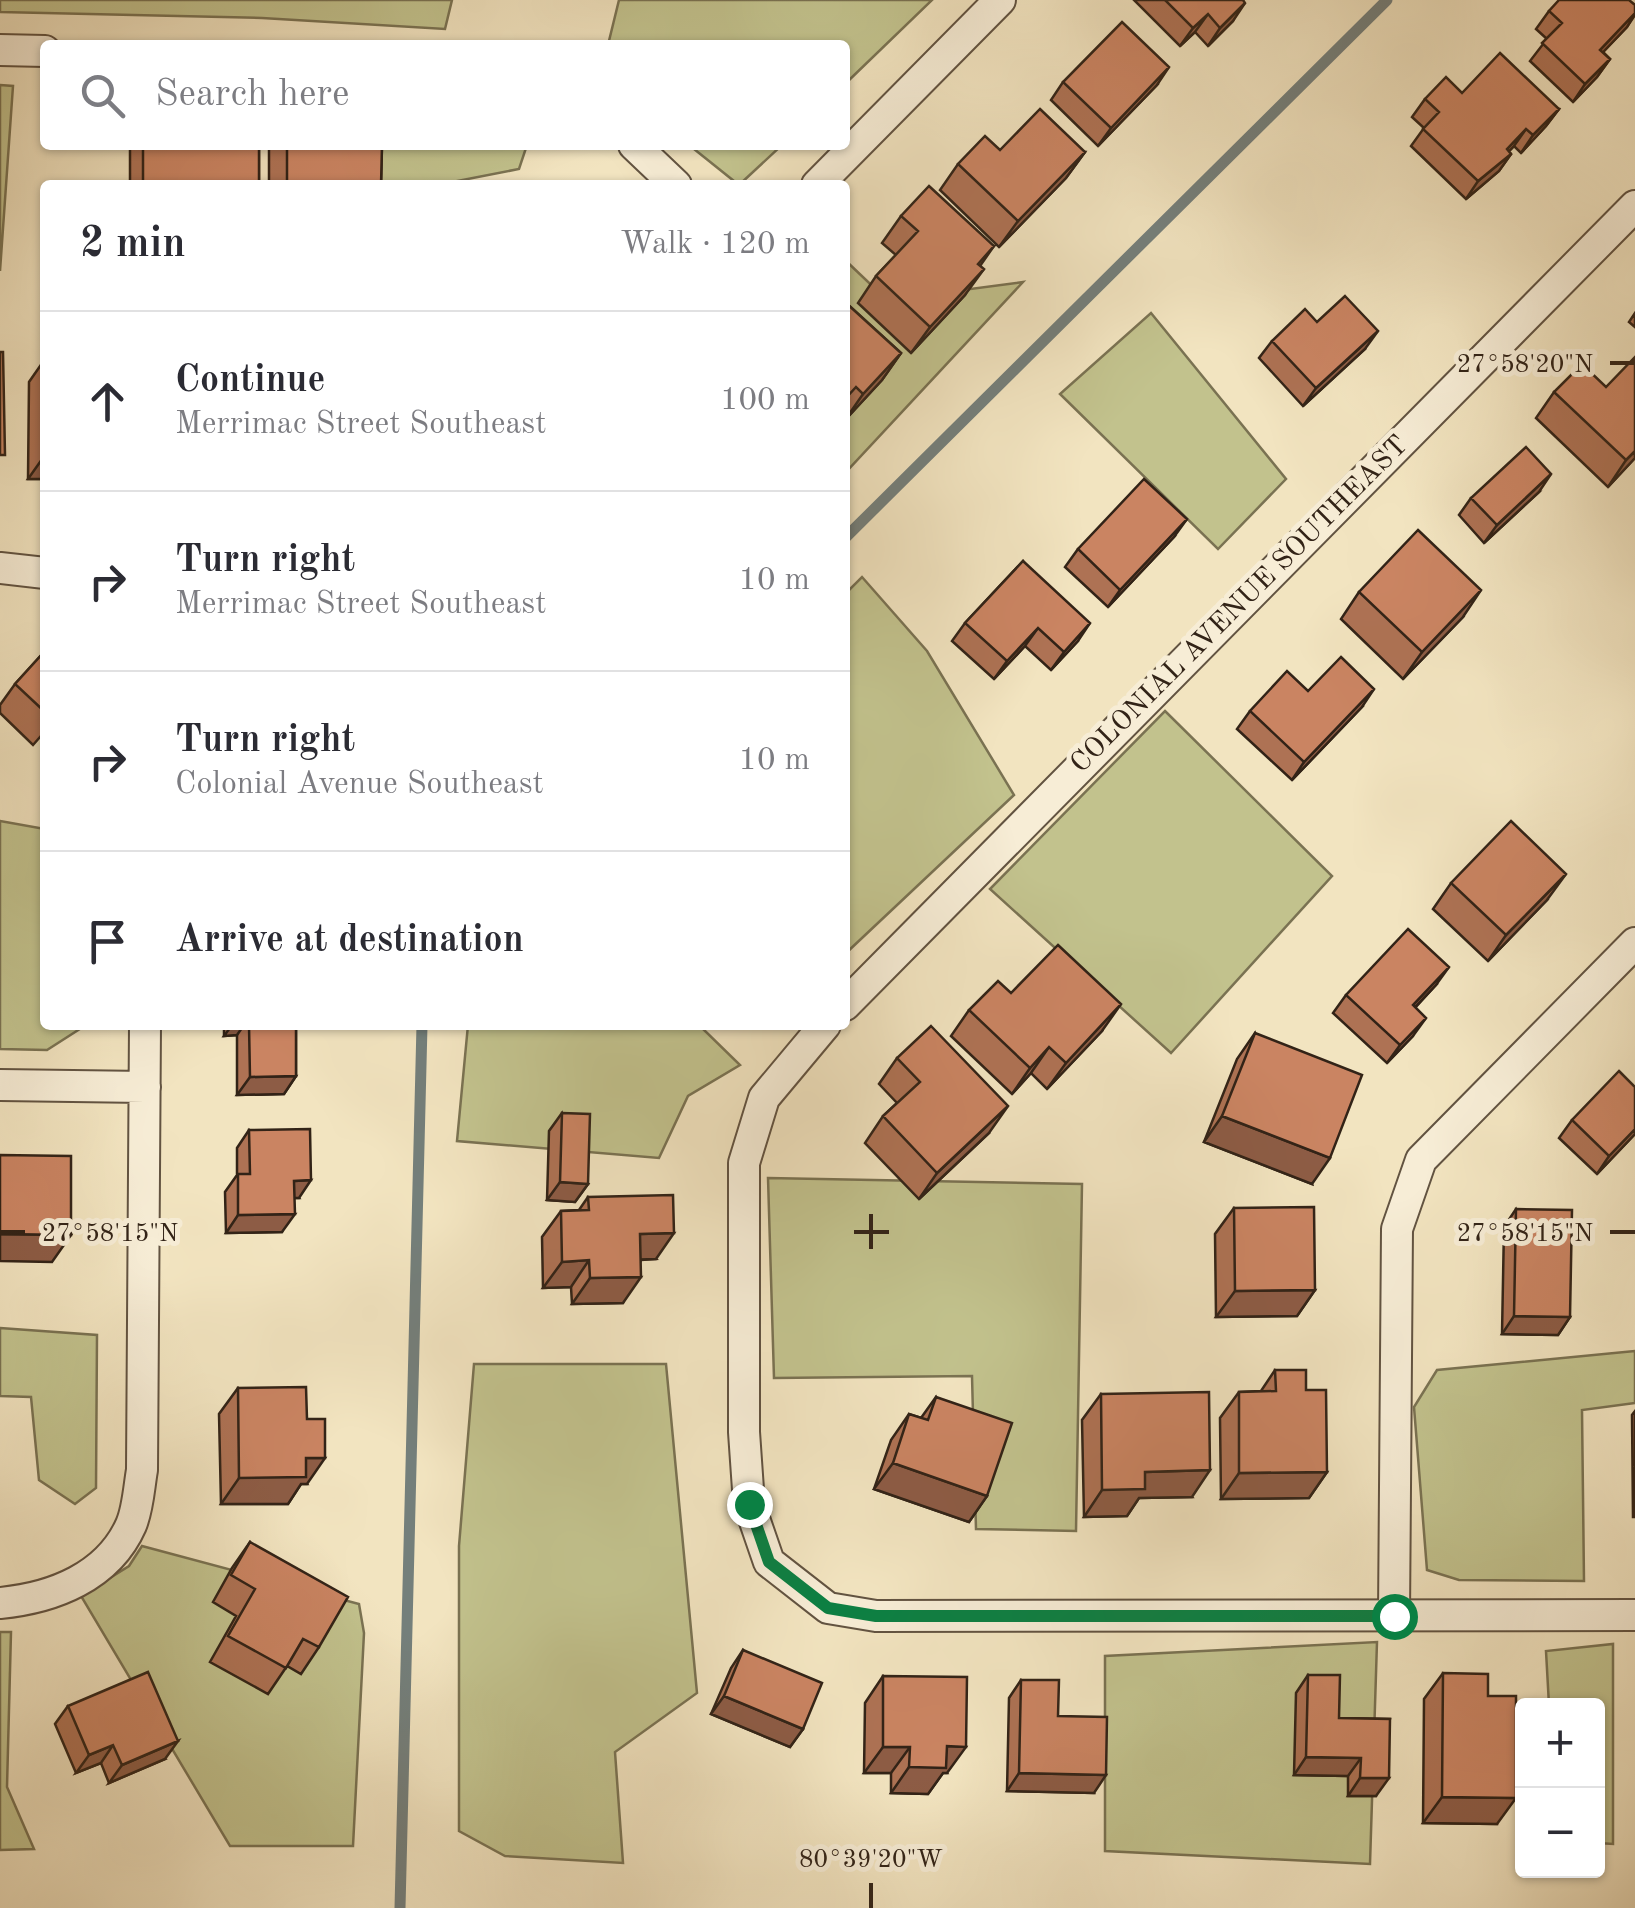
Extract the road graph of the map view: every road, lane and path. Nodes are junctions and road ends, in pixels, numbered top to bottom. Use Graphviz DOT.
graph roads {
  1 [pos="1000,0"];
  2 [pos="0,50"];
  3 [pos="40,51"];
  4 [pos="639,150"];
  5 [pos="671,180"];
  6 [pos="823,180"];
  7 [pos="1635,206"];
  8 [pos="0,568"];
  9 [pos="40,573"];
  10 [pos="1635,944"];
  11 [pos="850,1000"];
  12 [pos="146,1030"];
  13 [pos="821,1030"];
  14 [pos="0,1085"];
  15 [pos="145,1087"];
  16 [pos="0,1603"];
  17 [pos="1635,1615"];
  18 [pos="1394,1616"];
  1 -- 6 [label="street"];
  2 -- 3 [label="street"];
  4 -- 5 [label="street"];
  7 -- 11 [label="street, COLONIAL AVENUE SOUTHEAST"];
  8 -- 9 [label="street"];
  10 -- 18 [label="street"];
  12 -- 15 [label="street"];
  13 -- 18 [label="street"];
  14 -- 15 [label="street"];
  15 -- 16 [label="street"];
  17 -- 18 [label="street"];
}
